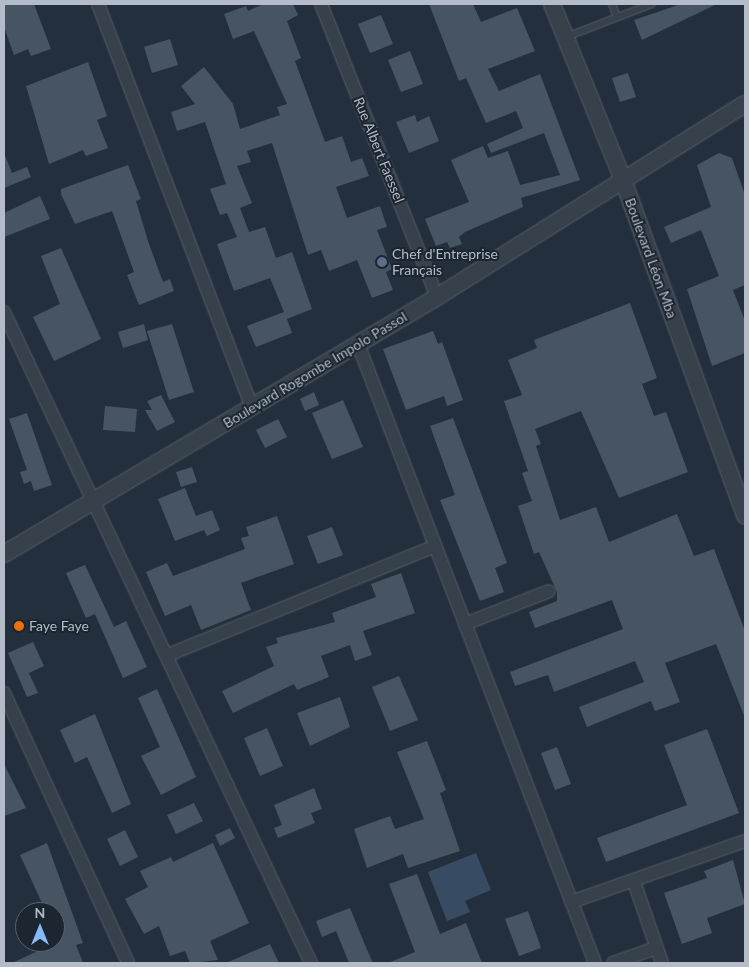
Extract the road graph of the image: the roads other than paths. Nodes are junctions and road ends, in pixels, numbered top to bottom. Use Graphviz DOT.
graph roads {
  1 [pos="98,4"];
  2 [pos="321,4"];
  3 [pos="552,4"];
  4 [pos="612,4"];
  5 [pos="652,4"];
  6 [pos="617,17"];
  7 [pos="565,37"];
  8 [pos="745,104"];
  9 [pos="623,180"];
  10 [pos="437,297"];
  11 [pos="4,312"];
  12 [pos="358,344"];
  13 [pos="252,407"];
  14 [pos="94,503"];
  15 [pos="745,515"];
  16 [pos="435,546"];
  17 [pos="4,554"];
  18 [pos="549,591"];
  19 [pos="465,624"];
  20 [pos="168,655"];
  21 [pos="4,693"];
  22 [pos="745,841"];
  23 [pos="634,882"];
  24 [pos="572,902"];
  25 [pos="656,948"];
  26 [pos="128,963"];
  27 [pos="311,963"];
  28 [pos="594,963"];
  29 [pos="613,963"];
  30 [pos="662,963"];
  1 -- 13 [label="street"];
  2 -- 10 [label="street, Rue Albert Faessel"];
  3 -- 7 [label="street, Boulevard Léon Mba"];
  4 -- 6 [label="lane"];
  5 -- 6 [label="lane"];
  6 -- 7 [label="lane"];
  7 -- 9 [label="street, Boulevard Léon Mba"];
  8 -- 9 [label="street, Boulevard Rogombe Impolo Passol"];
  9 -- 10 [label="street, Boulevard Rogombe Impolo Passol"];
  9 -- 15 [label="street, Boulevard Léon Mba"];
  10 -- 12 [label="street, Boulevard Rogombe Impolo Passol"];
  11 -- 14 [label="street"];
  12 -- 13 [label="street, Boulevard Rogombe Impolo Passol"];
  12 -- 16 [label="street"];
  13 -- 14 [label="street, Boulevard Rogombe Impolo Passol"];
  14 -- 17 [label="street, Boulevard Rogombe Impolo Passol"];
  14 -- 20 [label="street"];
  16 -- 19 [label="street"];
  16 -- 20 [label="street"];
  18 -- 19 [label="street"];
  19 -- 24 [label="street"];
  20 -- 27 [label="street"];
  21 -- 26 [label="street"];
  22 -- 23 [label="street"];
  23 -- 24 [label="street"];
  23 -- 25 [label="street"];
  24 -- 28 [label="street"];
  25 -- 29 [label="street"];
  25 -- 30 [label="street"];
}
